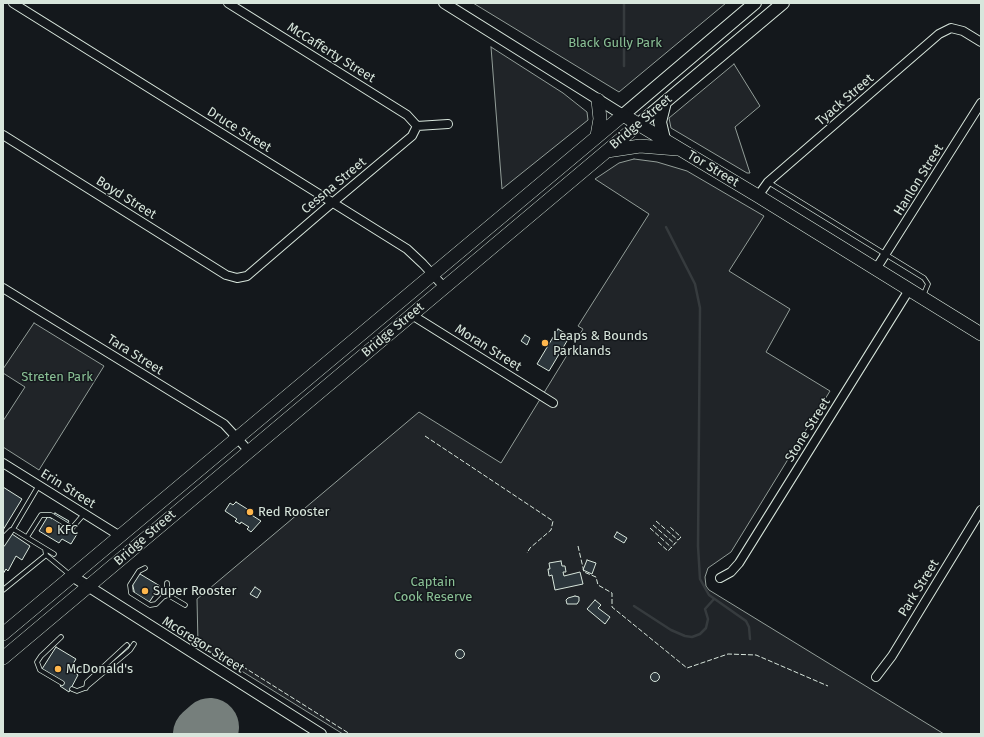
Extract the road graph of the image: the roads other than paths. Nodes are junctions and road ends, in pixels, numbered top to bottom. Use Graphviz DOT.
graph roads {
  1 [pos="13,3"];
  2 [pos="228,3"];
  3 [pos="444,3"];
  4 [pos="755,3"];
  5 [pos="783,3"];
  6 [pos="981,42"];
  7 [pos="598,100"];
  8 [pos="666,102"];
  9 [pos="981,102"];
  10 [pos="623,115"];
  11 [pos="448,124"];
  12 [pos="639,124"];
  13 [pos="417,126"];
  14 [pos="3,135"];
  15 [pos="597,136"];
  16 [pos="664,139"];
  17 [pos="680,149"];
  18 [pos="606,151"];
  19 [pos="768,182"];
  20 [pos="758,196"];
  21 [pos="333,203"];
  22 [pos="886,254"];
  23 [pos="876,270"];
  24 [pos="432,274"];
  25 [pos="237,278"];
  26 [pos="444,287"];
  27 [pos="3,288"];
  28 [pos="909,290"];
  29 [pos="922,298"];
  30 [pos="412,315"];
  31 [pos="981,334"];
  32 [pos="553,403"];
  33 [pos="238,438"];
  34 [pos="249,451"];
  35 [pos="3,462"];
  36 [pos="39,485"];
  37 [pos="981,510"];
  38 [pos="84,514"];
  39 [pos="13,529"];
  40 [pos="120,536"];
  41 [pos="27,537"];
  42 [pos="3,538"];
  43 [pos="3,544"];
  44 [pos="45,549"];
  45 [pos="54,554"];
  46 [pos="46,555"];
  47 [pos="145,568"];
  48 [pos="72,576"];
  49 [pos="720,578"];
  50 [pos="167,583"];
  51 [pos="88,587"];
  52 [pos="3,590"];
  53 [pos="162,597"];
  54 [pos="185,606"];
  55 [pos="3,634"];
  56 [pos="61,637"];
  57 [pos="134,644"];
  58 [pos="126,645"];
  59 [pos="3,658"];
  60 [pos="876,677"];
  61 [pos="62,683"];
  62 [pos="85,688"];
  63 [pos="72,689"];
  64 [pos="320,734"];
  1 -- 21 [label="street, Druce Street"];
  2 -- 13 [label="street, McCafferty Street"];
  3 -- 7 [label="street, Tor Street"];
  4 -- 10 [label="main road, Bridge Street"];
  5 -- 8 [label="main road, Bridge Street"];
  6 -- 19 [label="street, Tyack Street"];
  7 -- 10 [label="street, Tor Street"];
  7 -- 15 [label="highway"];
  8 -- 12 [label="main road, Bridge Street"];
  8 -- 16 [label="main road"];
  9 -- 22 [label="street, Hanlon Street"];
  10 -- 12 [label="highway, Tor Street"];
  10 -- 15 [label="highway, Bridge Street"];
  11 -- 13 [label="street"];
  12 -- 16 [label="highway, Tor Street"];
  12 -- 18 [label="highway, Bridge Street"];
  13 -- 21 [label="street, Cessna Street"];
  14 -- 25 [label="street, Boyd Street"];
  15 -- 24 [label="highway, Bridge Street"];
  16 -- 17 [label="highway, Tor Street"];
  17 -- 18 [label="highway"];
  17 -- 20 [label="highway, Tor Street"];
  18 -- 26 [label="highway, Bridge Street"];
  19 -- 20 [label="street, Tyack Street"];
  19 -- 22 [label="lane"];
  20 -- 23 [label="highway, Tor Street"];
  21 -- 24 [label="street, Druce Street"];
  21 -- 25 [label="street, Cessna Street"];
  22 -- 23 [label="street, Hanlon Street"];
  22 -- 29 [label="lane"];
  23 -- 28 [label="highway, Tor Street"];
  24 -- 26 [label="street, Druce Street"];
  24 -- 33 [label="highway, Bridge Street"];
  26 -- 30 [label="highway, Bridge Street"];
  27 -- 33 [label="street, Tara Street"];
  28 -- 29 [label="highway, Tor Street"];
  28 -- 49 [label="street, Stone Street"];
  29 -- 31 [label="highway, Tor Street"];
  30 -- 32 [label="street, Moran Street"];
  30 -- 34 [label="highway, Bridge Street"];
  33 -- 34 [label="street, Tara Street"];
  33 -- 40 [label="highway, Bridge Street"];
  34 -- 51 [label="highway, Bridge Street"];
  35 -- 36 [label="street, Erin Street"];
  36 -- 38 [label="street, Erin Street"];
  36 -- 39 [label="lane"];
  37 -- 60 [label="street, Park Street"];
  38 -- 40 [label="street, Erin Street"];
  38 -- 41 [label="lane"];
  39 -- 41 [label="lane"];
  39 -- 42 [label="lane"];
  39 -- 43 [label="lane"];
  40 -- 48 [label="highway, Bridge Street"];
  41 -- 44 [label="lane"];
  44 -- 45 [label="lane"];
  44 -- 46 [label="lane"];
  46 -- 48 [label="lane"];
  46 -- 52 [label="lane"];
  47 -- 53 [label="lane"];
  48 -- 51 [label="street, McGregor Street"];
  48 -- 55 [label="highway, Bridge Street"];
  50 -- 53 [label="lane"];
  51 -- 59 [label="highway, Bridge Street"];
  51 -- 64 [label="street, McGregor Street"];
  53 -- 54 [label="lane"];
  56 -- 61 [label="lane"];
  57 -- 62 [label="lane"];
  58 -- 62 [label="lane"];
  62 -- 63 [label="lane"];
}
